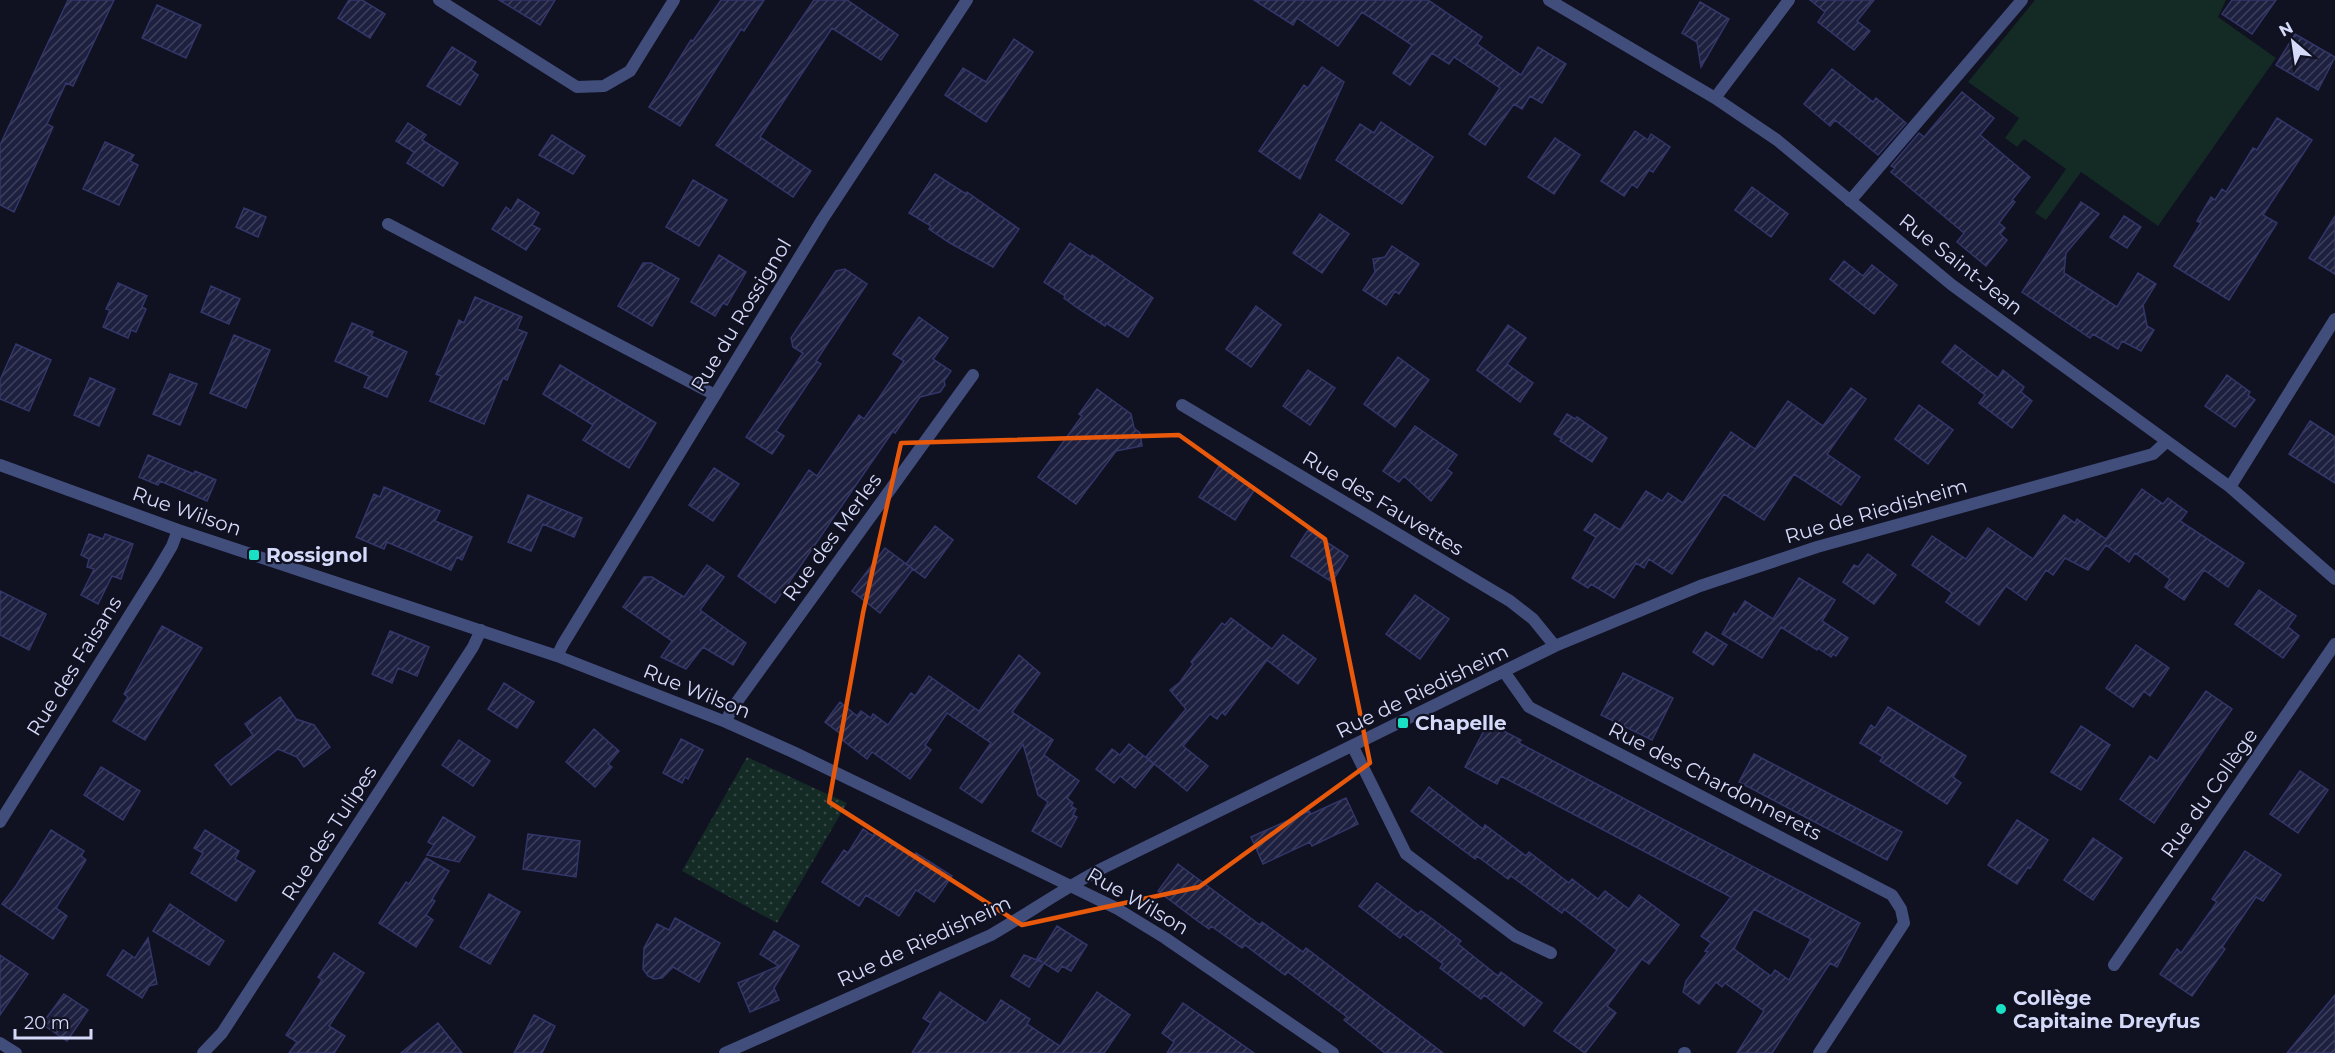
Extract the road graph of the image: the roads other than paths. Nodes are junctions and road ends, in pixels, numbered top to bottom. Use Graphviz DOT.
graph roads {
  1 [pos="439,0"];
  2 [pos="674,0"];
  3 [pos="967,0"];
  4 [pos="1549,0"];
  5 [pos="1789,0"];
  6 [pos="2022,0"];
  7 [pos="1715,98"];
  8 [pos="1850,201"];
  9 [pos="388,224"];
  10 [pos="2335,319"];
  11 [pos="973,375"];
  12 [pos="715,396"];
  13 [pos="1182,405"];
  14 [pos="2166,442"];
  15 [pos="0,465"];
  16 [pos="2230,487"];
  17 [pos="178,530"];
  18 [pos="2335,579"];
  19 [pos="481,630"];
  20 [pos="2335,644"];
  21 [pos="1555,646"];
  22 [pos="558,656"];
  23 [pos="1505,672"];
  24 [pos="726,722"];
  25 [pos="1353,747"];
  26 [pos="0,822"];
  27 [pos="1071,885"];
  28 [pos="1551,953"];
  29 [pos="2114,965"];
  30 [pos="0,1042"];
  31 [pos="16,1053"];
  32 [pos="203,1053"];
  33 [pos="724,1053"];
  34 [pos="1333,1053"];
  35 [pos="1819,1053"];
  1 -- 2 [label="street"];
  3 -- 12 [label="street, Rue du Rossignol"];
  4 -- 7 [label="street, Rue Saint-Jean"];
  5 -- 7 [label="street"];
  6 -- 8 [label="street"];
  7 -- 8 [label="street, Rue Saint-Jean"];
  8 -- 14 [label="street, Rue Saint-Jean"];
  9 -- 12 [label="street"];
  10 -- 16 [label="street"];
  11 -- 24 [label="street, Rue des Merles"];
  12 -- 22 [label="street, Rue du Rossignol"];
  13 -- 21 [label="street, Rue des Fauvettes"];
  14 -- 16 [label="street, Rue Saint-Jean"];
  14 -- 21 [label="street, Rue de Riedisheim"];
  15 -- 17 [label="street, Rue Wilson"];
  16 -- 18 [label="street, Rue Saint-Jean"];
  17 -- 19 [label="street, Rue Wilson"];
  17 -- 26 [label="street, Rue des Faisans"];
  19 -- 22 [label="street, Rue Wilson"];
  19 -- 32 [label="street, Rue des Tulipes"];
  20 -- 29 [label="street, Rue du Collège"];
  21 -- 23 [label="street, Rue de Riedisheim"];
  22 -- 24 [label="street, Rue Wilson"];
  23 -- 25 [label="street, Rue de Riedisheim"];
  23 -- 35 [label="street, Rue des Chardonnerets"];
  24 -- 27 [label="street, Rue Wilson"];
  25 -- 27 [label="street, Rue de Riedisheim"];
  25 -- 28 [label="street"];
  27 -- 33 [label="street, Rue de Riedisheim"];
  27 -- 34 [label="street, Rue Wilson"];
  30 -- 31 [label="street"];
}
